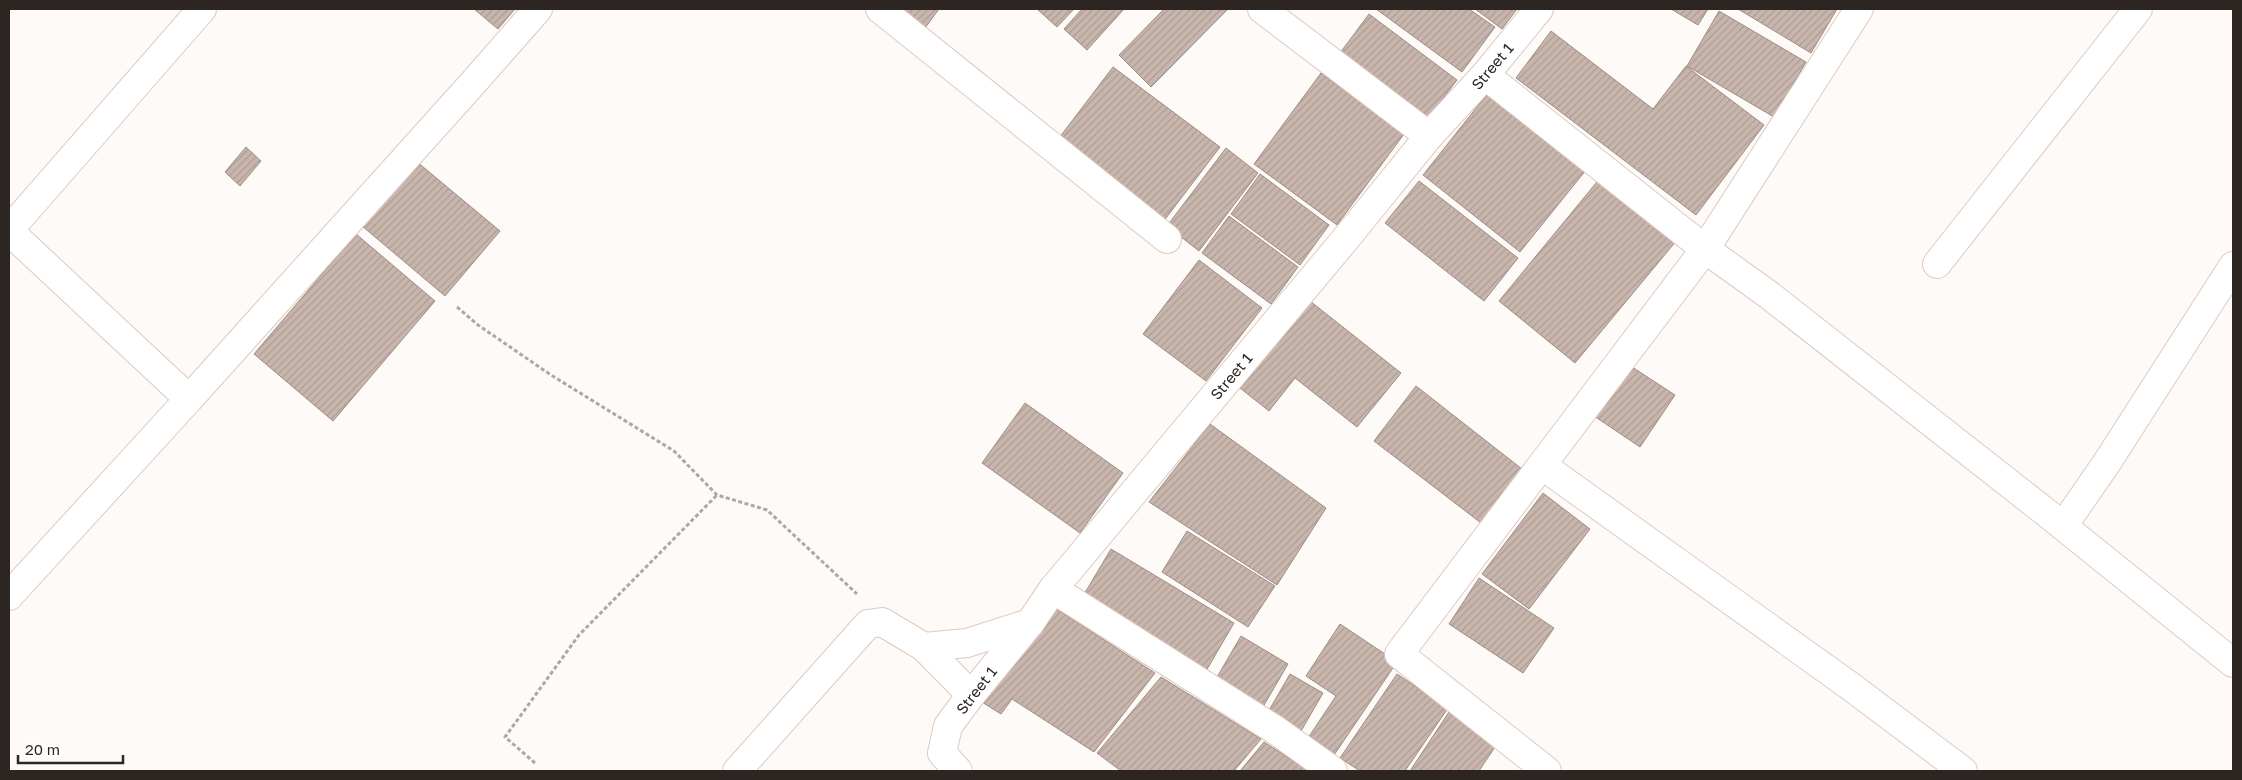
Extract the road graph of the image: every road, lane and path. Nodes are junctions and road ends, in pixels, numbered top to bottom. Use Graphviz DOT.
graph roads {
  1 [pos="202,9"];
  2 [pos="538,9"];
  3 [pos="880,9"];
  4 [pos="1262,9"];
  5 [pos="1539,9"];
  6 [pos="1859,9"];
  7 [pos="2138,9"];
  8 [pos="1485,75"];
  9 [pos="1429,136"];
  10 [pos="9,230"];
  11 [pos="1167,239"];
  12 [pos="1704,249"];
  13 [pos="1937,264"];
  14 [pos="2233,266"];
  15 [pos="456,307"];
  16 [pos="189,399"];
  17 [pos="1542,466"];
  18 [pos="717,495"];
  19 [pos="2063,526"];
  20 [pos="1053,588"];
  21 [pos="9,596"];
  22 [pos="882,622"];
  23 [pos="1030,623"];
  24 [pos="924,647"];
  25 [pos="2233,664"];
  26 [pos="970,695"];
  27 [pos="950,762"];
  28 [pos="535,763"];
  29 [pos="737,771"];
  30 [pos="1333,771"];
  31 [pos="1547,771"];
  32 [pos="1963,771"];
  1 -- 10 [label="street"];
  2 -- 16 [label="street"];
  3 -- 11 [label="street"];
  4 -- 9 [label="street"];
  5 -- 8 [label="street, Street 1"];
  6 -- 12 [label="street"];
  7 -- 13 [label="street"];
  8 -- 9 [label="street, Street 1"];
  8 -- 12 [label="street"];
  9 -- 20 [label="street, Street 1"];
  10 -- 16 [label="street"];
  12 -- 17 [label="street"];
  12 -- 19 [label="street"];
  14 -- 19 [label="street"];
  15 -- 18 [label="path"];
  16 -- 21 [label="street"];
  17 -- 31 [label="street"];
  17 -- 32 [label="street"];
  18 -- 22 [label="path"];
  18 -- 28 [label="path"];
  19 -- 25 [label="street"];
  20 -- 23 [label="street, Street 1"];
  20 -- 30 [label="street"];
  22 -- 24 [label="street"];
  22 -- 29 [label="street"];
  23 -- 24 [label="street"];
  23 -- 26 [label="street, Street 1"];
  24 -- 26 [label="street"];
  26 -- 27 [label="street, Street 1"];
}
